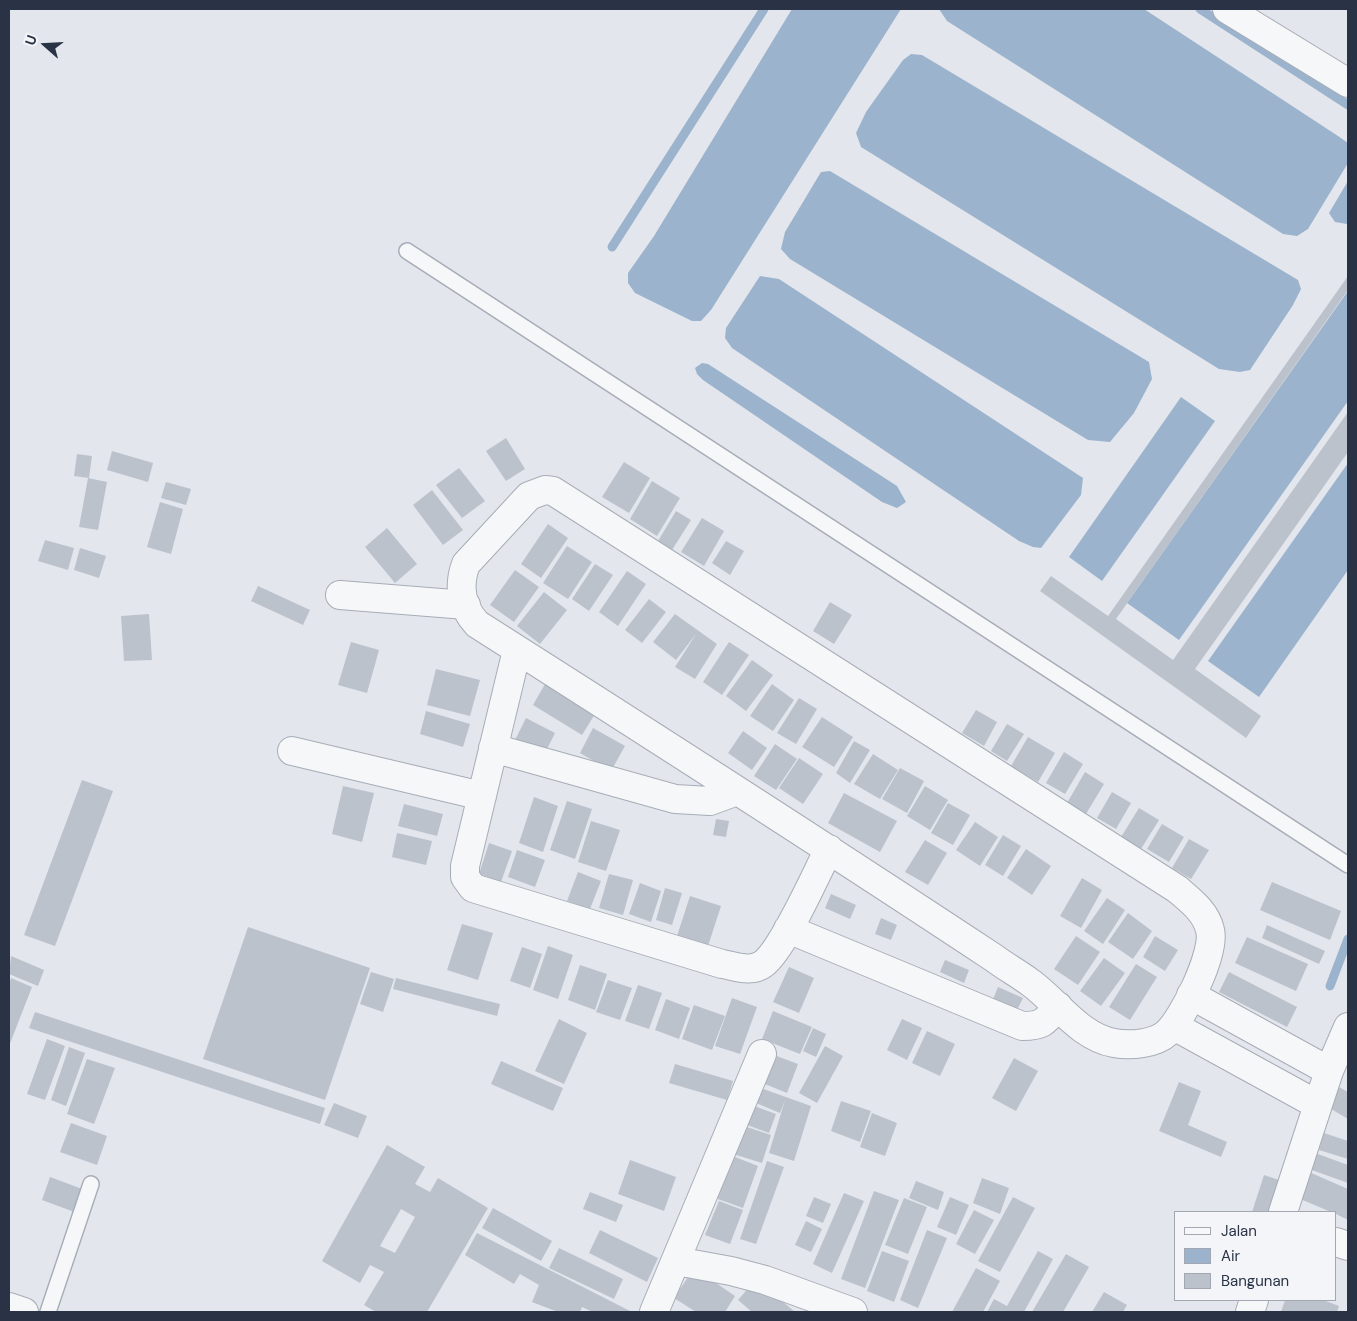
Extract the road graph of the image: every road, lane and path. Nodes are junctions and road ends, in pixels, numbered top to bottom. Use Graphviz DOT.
graph roads {
  1 [pos="1227,9"];
  2 [pos="1348,83"];
  3 [pos="407,251"];
  4 [pos="340,595"];
  5 [pos="466,605"];
  6 [pos="518,650"];
  7 [pos="493,748"];
  8 [pos="292,751"];
  9 [pos="738,791"];
  10 [pos="482,796"];
  11 [pos="829,849"];
  12 [pos="1348,865"];
  13 [pos="788,929"];
  14 [pos="1191,995"];
  15 [pos="1058,1006"];
  16 [pos="1174,1026"];
  17 [pos="1348,1027"];
  18 [pos="762,1054"];
  19 [pos="1329,1071"];
  20 [pos="1318,1105"];
  21 [pos="91,1184"];
  22 [pos="1283,1211"];
  23 [pos="676,1261"];
  24 [pos="9,1307"];
  25 [pos="24,1312"];
  26 [pos="48,1312"];
  27 [pos="654,1312"];
  28 [pos="853,1312"];
  1 -- 2 [label="street"];
  3 -- 12 [label="lane"];
  4 -- 5 [label="street"];
  5 -- 6 [label="street"];
  5 -- 14 [label="street"];
  6 -- 7 [label="street"];
  6 -- 9 [label="street"];
  7 -- 9 [label="street"];
  7 -- 10 [label="street"];
  8 -- 10 [label="street"];
  9 -- 11 [label="street"];
  10 -- 13 [label="street"];
  11 -- 13 [label="street"];
  11 -- 15 [label="street"];
  13 -- 15 [label="street"];
  14 -- 16 [label="street"];
  14 -- 19 [label="street"];
  15 -- 16 [label="street"];
  16 -- 20 [label="street"];
  17 -- 19 [label="street"];
  18 -- 23 [label="street"];
  19 -- 20 [label="street"];
  20 -- 22 [label="street"];
  21 -- 26 [label="lane"];
  23 -- 27 [label="street"];
  23 -- 28 [label="street"];
  24 -- 25 [label="street"];
}
